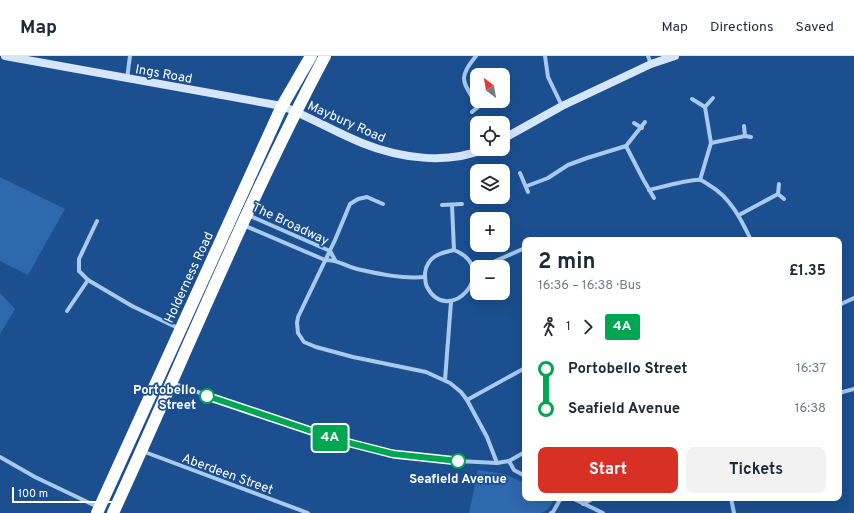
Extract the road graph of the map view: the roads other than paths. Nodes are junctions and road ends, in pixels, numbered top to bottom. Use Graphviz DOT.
graph roads {
  1 [pos="5,56"];
  2 [pos="130,56"];
  3 [pos="312,56"];
  4 [pos="325,56"];
  5 [pos="476,56"];
  6 [pos="545,56"];
  7 [pos="648,56"];
  8 [pos="675,56"];
  9 [pos="651,64"];
  10 [pos="127,79"];
  11 [pos="713,98"];
  12 [pos="692,99"];
  13 [pos="282,106"];
  14 [pos="562,106"];
  15 [pos="705,107"];
  16 [pos="296,111"];
  17 [pos="472,112"];
  18 [pos="645,122"];
  19 [pos="634,123"];
  20 [pos="744,126"];
  21 [pos="642,128"];
  22 [pos="510,136"];
  23 [pos="745,136"];
  24 [pos="751,137"];
  25 [pos="711,144"];
  26 [pos="626,146"];
  27 [pos="470,153"];
  28 [pos="520,174"];
  29 [pos="700,180"];
  30 [pos="779,184"];
  31 [pos="527,186"];
  32 [pos="650,190"];
  33 [pos="528,192"];
  34 [pos="778,194"];
  35 [pos="654,198"];
  36 [pos="784,199"];
  37 [pos="383,204"];
  38 [pos="462,204"];
  39 [pos="442,205"];
  40 [pos="452,205"];
  41 [pos="233,214"];
  42 [pos="739,215"];
  43 [pos="245,220"];
  44 [pos="97,221"];
  45 [pos="750,237"];
  46 [pos="522,249"];
  47 [pos="454,250"];
  48 [pos="330,251"];
  49 [pos="325,260"];
  50 [pos="335,260"];
  51 [pos="498,260"];
  52 [pos="470,262"];
  53 [pos="425,278"];
  54 [pos="88,280"];
  55 [pos="470,287"];
  56 [pos="854,298"];
  57 [pos="451,302"];
  58 [pos="842,304"];
  59 [pos="67,311"];
  60 [pos="180,329"];
  61 [pos="522,370"];
  62 [pos="446,380"];
  63 [pos="171,383"];
  64 [pos="854,389"];
  65 [pos="842,392"];
  66 [pos="467,400"];
  67 [pos="141,451"];
  68 [pos="522,454"];
  69 [pos="0,457"];
  70 [pos="509,461"];
  71 [pos="497,463"];
  72 [pos="522,474"];
  73 [pos="559,501"];
  74 [pos="578,501"];
  75 [pos="588,501"];
  76 [pos="732,501"];
  77 [pos="583,504"];
  78 [pos="98,510"];
  79 [pos="113,513"];
  80 [pos="308,513"];
  81 [pos="551,513"];
  82 [pos="603,513"];
  83 [pos="734,513"];
  1 -- 10 [label="street, Ings Road"];
  2 -- 10 [label="street"];
  3 -- 13 [label="highway, Holderness Road"];
  4 -- 16 [label="highway"];
  5 -- 17 [label="street"];
  6 -- 14 [label="street"];
  7 -- 9 [label="street"];
  8 -- 9 [label="street"];
  9 -- 14 [label="street"];
  10 -- 13 [label="street, Ings Road"];
  11 -- 15 [label="street"];
  12 -- 15 [label="street"];
  13 -- 16 [label="street, Ings Road"];
  13 -- 41 [label="highway, Holderness Road"];
  14 -- 22 [label="street"];
  15 -- 25 [label="street"];
  16 -- 27 [label="street, Maybury Road"];
  16 -- 43 [label="highway"];
  18 -- 21 [label="street"];
  19 -- 21 [label="street"];
  20 -- 23 [label="street"];
  21 -- 26 [label="street"];
  23 -- 24 [label="street"];
  23 -- 25 [label="street"];
  25 -- 29 [label="street"];
  26 -- 31 [label="street"];
  26 -- 32 [label="street"];
  28 -- 31 [label="street"];
  29 -- 32 [label="street"];
  29 -- 42 [label="street"];
  30 -- 34 [label="street"];
  31 -- 33 [label="street"];
  32 -- 35 [label="street"];
  34 -- 36 [label="street"];
  34 -- 42 [label="street"];
  37 -- 48 [label="street"];
  38 -- 40 [label="street"];
  39 -- 40 [label="street"];
  40 -- 47 [label="street"];
  41 -- 43 [label="street, The Broadway"];
  41 -- 43 [label="street, The Broadway"];
  41 -- 60 [label="highway, Holderness Road"];
  42 -- 45 [label="street"];
  43 -- 48 [label="street, The Broadway"];
  43 -- 49 [label="street, The Broadway"];
  43 -- 63 [label="highway"];
  44 -- 54 [label="street"];
  46 -- 51 [label="street"];
  47 -- 52 [label="street"];
  47 -- 53 [label="street"];
  48 -- 49 [label="street"];
  48 -- 50 [label="street, The Broadway"];
  49 -- 50 [label="street, The Broadway"];
  49 -- 62 [label="street"];
  50 -- 53 [label="street, The Broadway"];
  53 -- 57 [label="street"];
  54 -- 59 [label="street"];
  54 -- 60 [label="street"];
  55 -- 57 [label="street"];
  56 -- 58 [label="street"];
  57 -- 62 [label="street"];
  60 -- 78 [label="highway, Holderness Road"];
  61 -- 66 [label="street"];
  62 -- 66 [label="street"];
  63 -- 67 [label="highway"];
  63 -- 71 [label="street"];
  64 -- 65 [label="street"];
  66 -- 71 [label="street"];
  67 -- 79 [label="highway"];
  67 -- 80 [label="street, Aberdeen Street"];
  68 -- 70 [label="street"];
  69 -- 78 [label="street"];
  70 -- 71 [label="street"];
  70 -- 72 [label="street"];
  73 -- 81 [label="street"];
  74 -- 77 [label="street"];
  75 -- 77 [label="street"];
  76 -- 83 [label="street"];
  77 -- 82 [label="street"];
}
